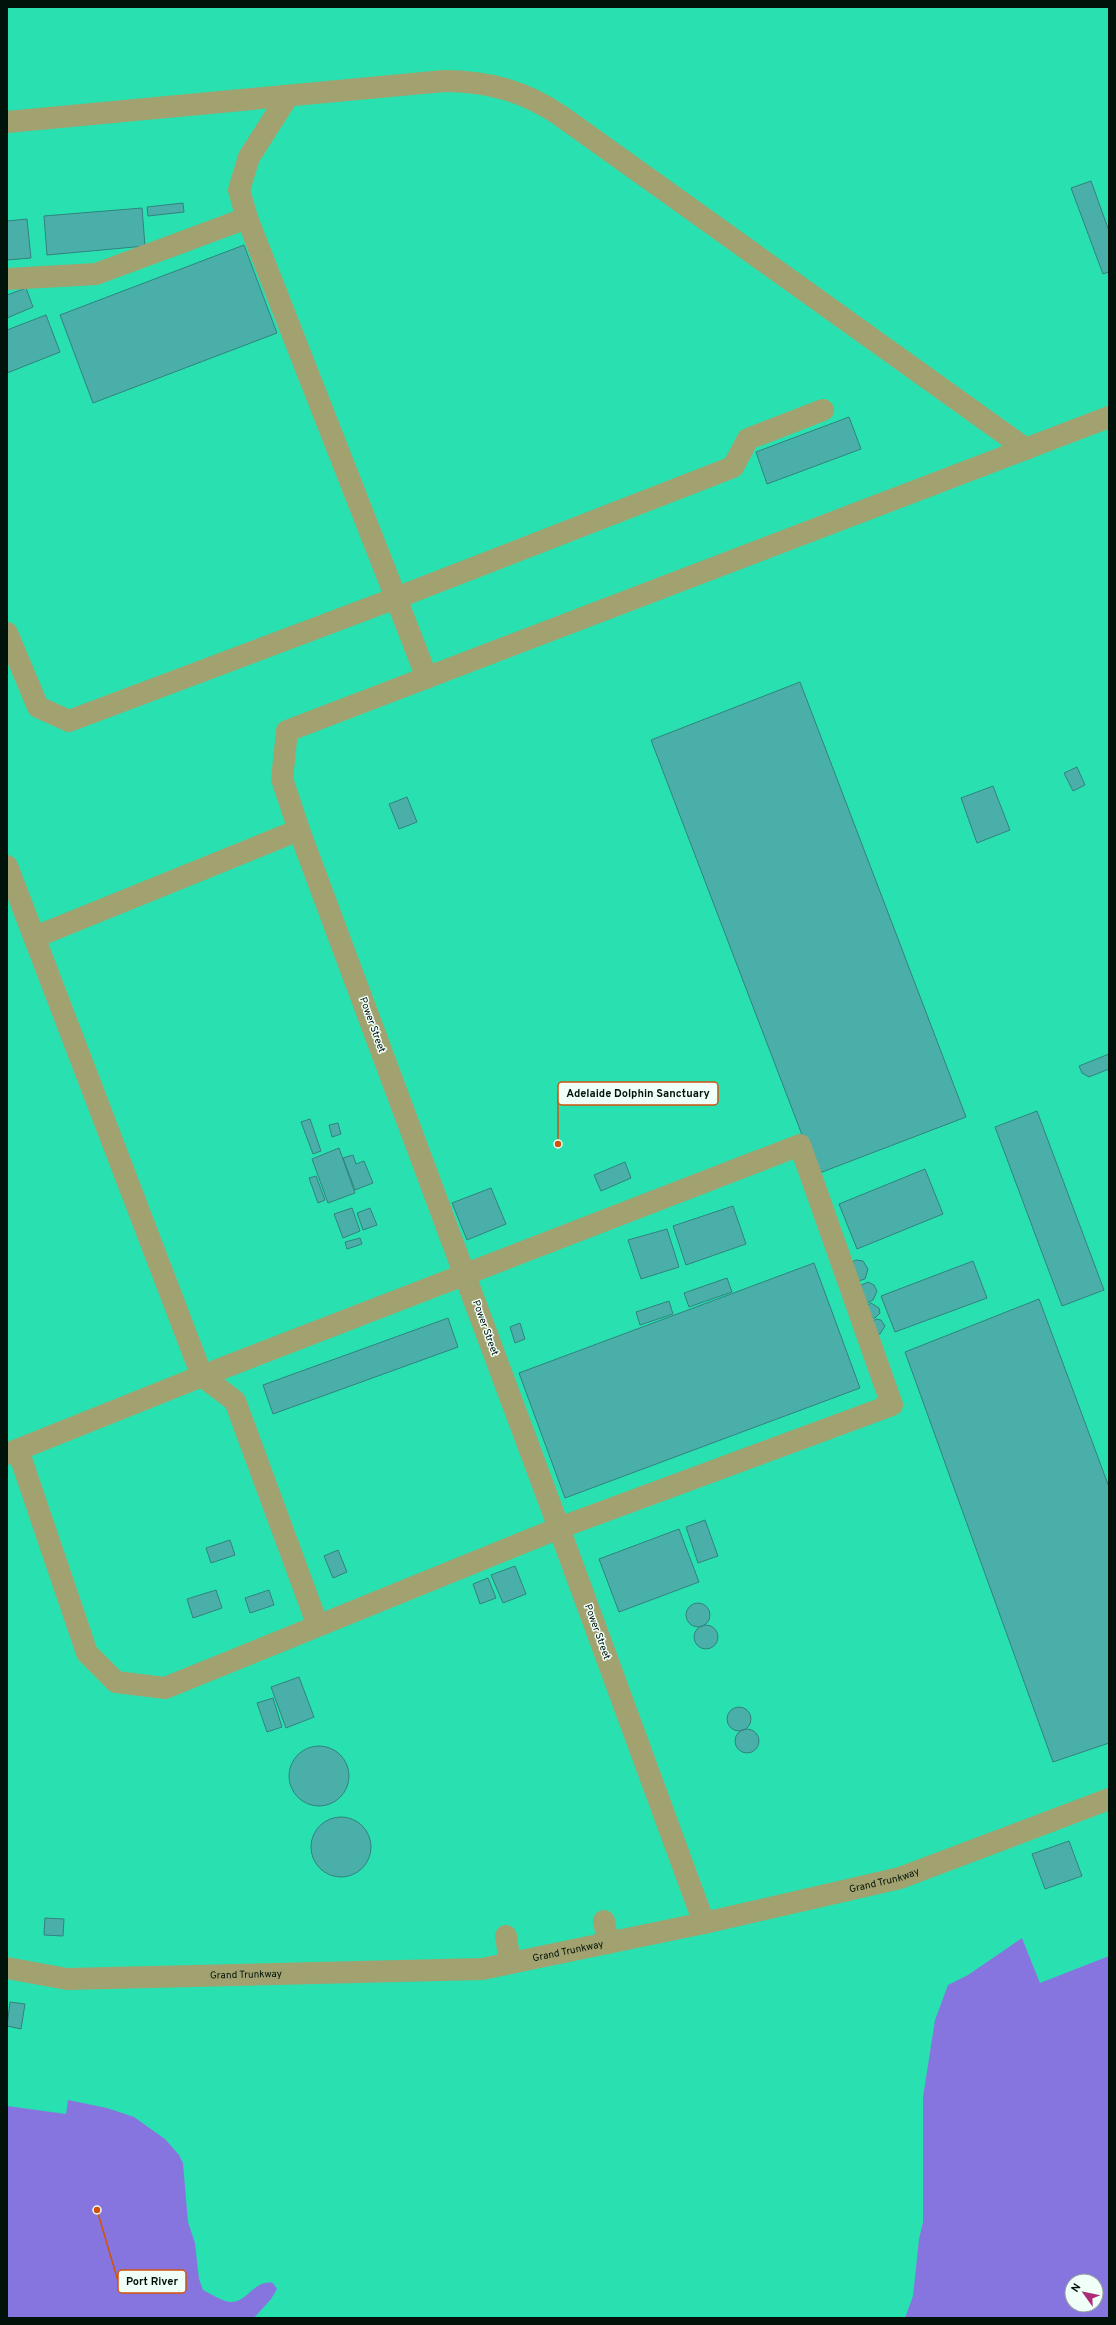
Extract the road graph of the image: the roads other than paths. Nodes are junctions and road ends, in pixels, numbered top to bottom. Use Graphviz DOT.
graph roads {
  1 [pos="288,96"];
  2 [pos="7,122"];
  3 [pos="247,218"];
  4 [pos="7,279"];
  5 [pos="823,410"];
  6 [pos="1109,417"];
  7 [pos="1026,449"];
  8 [pos="396,598"];
  9 [pos="7,633"];
  10 [pos="427,678"];
  11 [pos="299,830"];
  12 [pos="7,866"];
  13 [pos="35,937"];
  14 [pos="465,1275"];
  15 [pos="202,1376"];
  16 [pos="13,1452"];
  17 [pos="559,1528"];
  18 [pos="318,1626"];
  19 [pos="1109,1799"];
  20 [pos="604,1921"];
  21 [pos="704,1924"];
  22 [pos="506,1936"];
  23 [pos="608,1943"];
  24 [pos="510,1963"];
  25 [pos="7,1968"];
  1 -- 2 [label="lane"];
  1 -- 3 [label="lane"];
  1 -- 7 [label="lane"];
  3 -- 4 [label="lane"];
  3 -- 8 [label="lane"];
  5 -- 8 [label="lane"];
  6 -- 7 [label="lane"];
  7 -- 10 [label="lane"];
  8 -- 9 [label="lane"];
  8 -- 10 [label="lane"];
  10 -- 11 [label="lane, Power Street"];
  11 -- 13 [label="lane"];
  11 -- 14 [label="lane, Power Street"];
  12 -- 13 [label="lane"];
  13 -- 15 [label="lane"];
  14 -- 15 [label="lane"];
  14 -- 17 [label="lane, Power Street"];
  14 -- 17 [label="lane"];
  15 -- 16 [label="lane"];
  15 -- 18 [label="lane"];
  16 -- 18 [label="lane"];
  17 -- 18 [label="lane"];
  17 -- 21 [label="lane, Power Street"];
  19 -- 21 [label="lane, Grand Trunkway"];
  20 -- 23 [label="lane"];
  21 -- 23 [label="lane, Grand Trunkway"];
  22 -- 24 [label="lane"];
  23 -- 24 [label="lane, Grand Trunkway"];
  24 -- 25 [label="lane, Grand Trunkway"];
}
